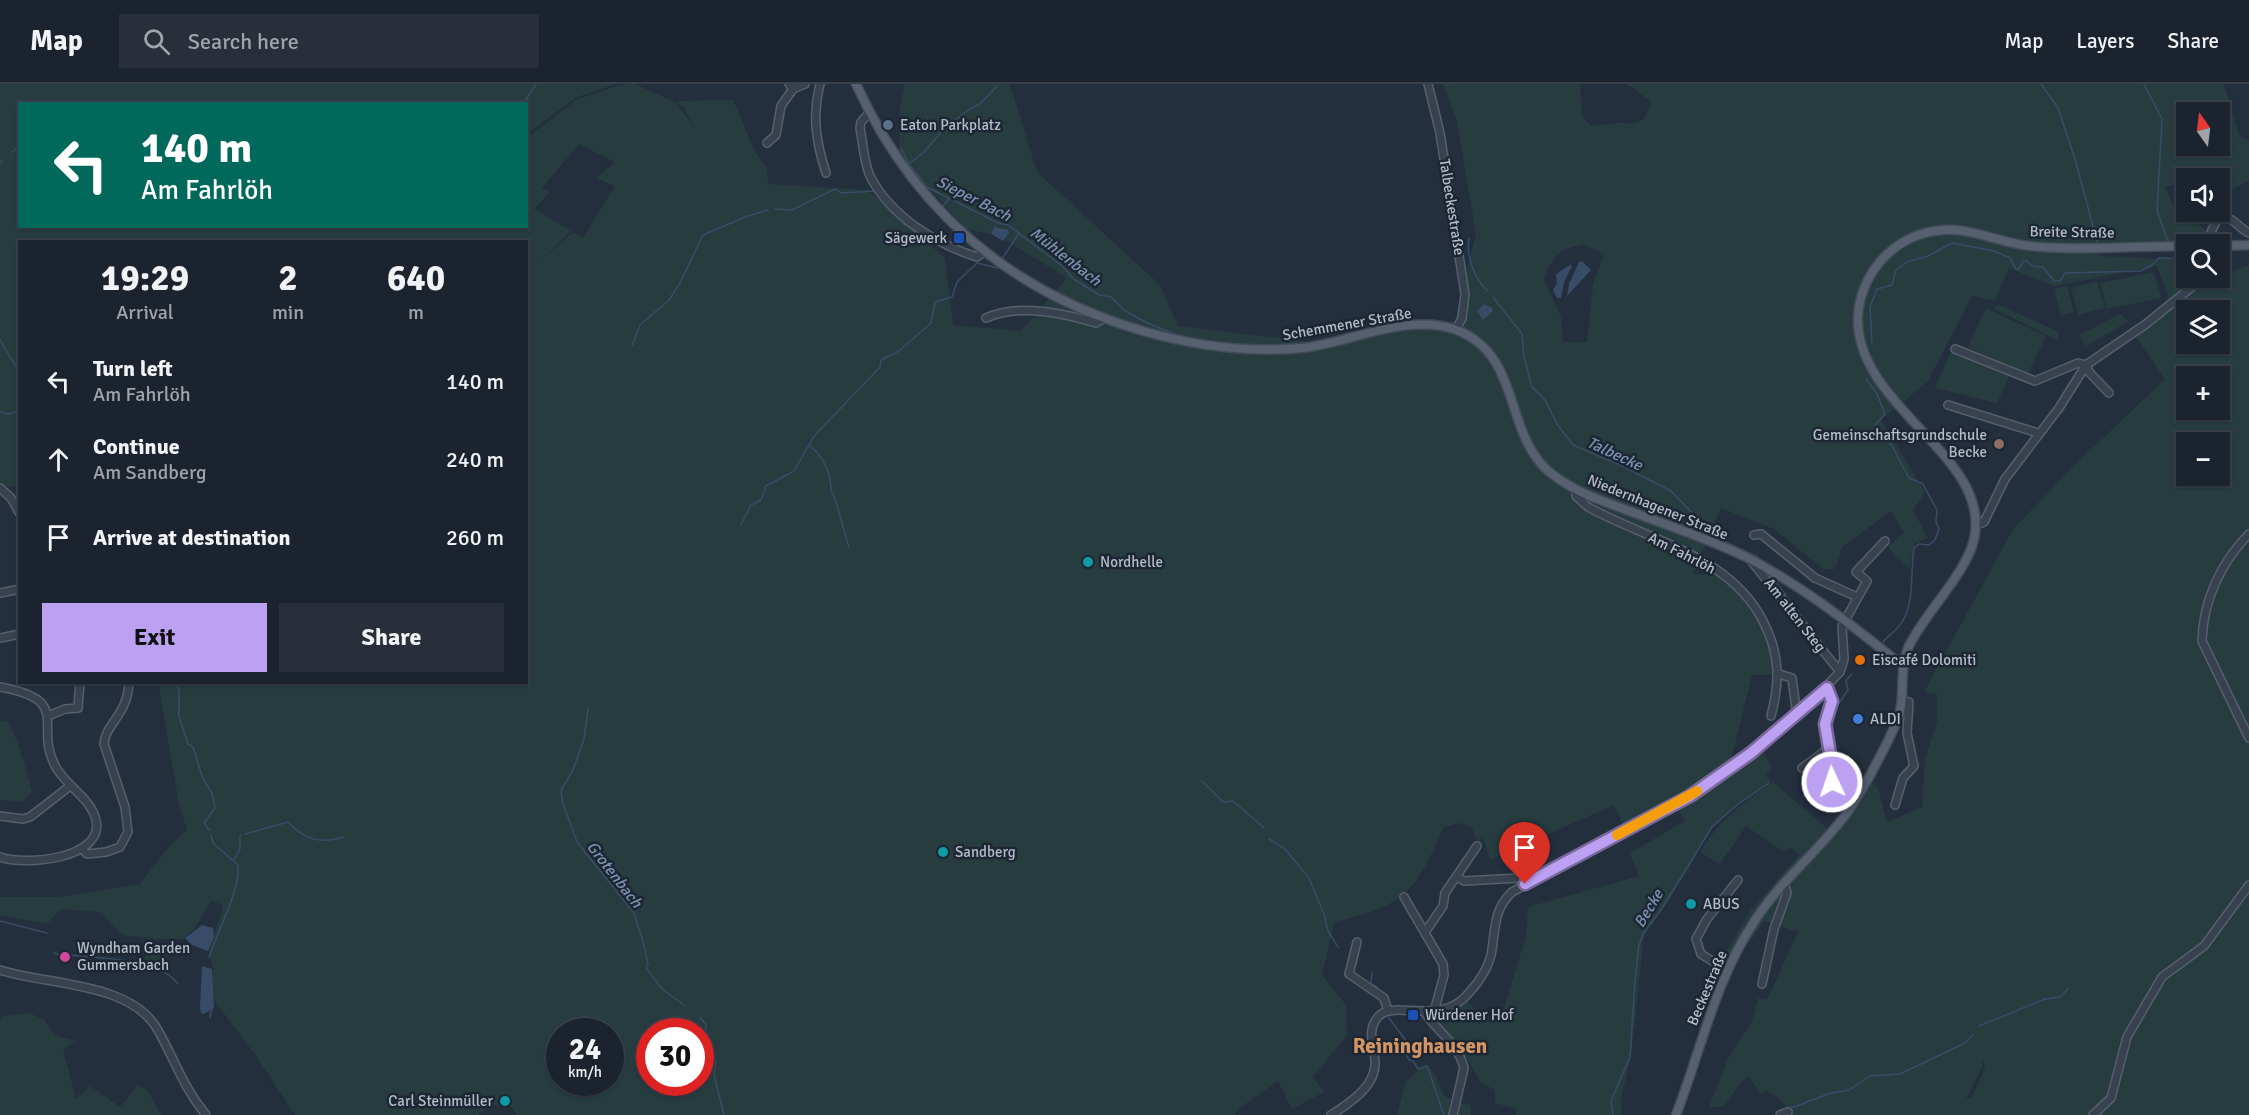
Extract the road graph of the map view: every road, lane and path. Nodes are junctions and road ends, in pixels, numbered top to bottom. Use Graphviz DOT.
graph roads {
  1 [pos="805,84"];
  2 [pos="820,84"];
  3 [pos="856,84"];
  4 [pos="1428,84"];
  5 [pos="791,87"];
  6 [pos="869,113"];
  7 [pos="767,143"];
  8 [pos="826,173"];
  9 [pos="2249,233"];
  10 [pos="2211,234"];
  11 [pos="2249,245"];
  12 [pos="2176,246"];
  13 [pos="2230,246"];
  14 [pos="984,252"];
  15 [pos="2191,288"];
  16 [pos="986,318"];
  17 [pos="1103,319"];
  18 [pos="1456,330"];
  19 [pos="1955,350"];
  20 [pos="2086,365"];
  21 [pos="2109,393"];
  22 [pos="1948,405"];
  23 [pos="2038,433"];
  24 [pos="0,488"];
  25 [pos="1576,489"];
  26 [pos="18,510"];
  27 [pos="1977,525"];
  28 [pos="2249,534"];
  29 [pos="1754,535"];
  30 [pos="1885,541"];
  31 [pos="1748,558"];
  32 [pos="18,590"];
  33 [pos="0,593"];
  34 [pos="1857,597"];
  35 [pos="1844,619"];
  36 [pos="18,634"];
  37 [pos="0,638"];
  38 [pos="1903,662"];
  39 [pos="1840,672"];
  40 [pos="1779,674"];
  41 [pos="80,684"];
  42 [pos="129,684"];
  43 [pos="0,687"];
  44 [pos="1827,688"];
  45 [pos="1901,700"];
  46 [pos="48,716"];
  47 [pos="1771,716"];
  48 [pos="1797,716"];
  49 [pos="2249,738"];
  50 [pos="1829,748"];
  51 [pos="1802,768"];
  52 [pos="1832,782"];
  53 [pos="70,786"];
  54 [pos="1895,805"];
  55 [pos="0,816"];
  56 [pos="1477,846"];
  57 [pos="81,849"];
  58 [pos="0,856"];
  59 [pos="1457,877"];
  60 [pos="1738,880"];
  61 [pos="1784,883"];
  62 [pos="1525,884"];
  63 [pos="2249,885"];
  64 [pos="1404,897"];
  65 [pos="1426,931"];
  66 [pos="1357,942"];
  67 [pos="0,969"];
  68 [pos="1728,971"];
  69 [pos="1762,984"];
  70 [pos="1388,1011"];
  71 [pos="1434,1012"];
  72 [pos="1425,1013"];
  73 [pos="1788,1112"];
  74 [pos="206,1115"];
  75 [pos="1331,1115"];
  76 [pos="1453,1115"];
  77 [pos="1676,1115"];
  78 [pos="1780,1115"];
  79 [pos="2093,1115"];
  1 -- 5 [label="street"];
  2 -- 8 [label="street"];
  3 -- 6 [label="main road, Schemmener Straße"];
  4 -- 18 [label="street, Talbeckestraße"];
  5 -- 7 [label="street"];
  6 -- 14 [label="main road, Schemmener Straße"];
  6 -- 14 [label="street, Schemmener Straße"];
  9 -- 10 [label="street"];
  11 -- 13 [label="main road"];
  12 -- 27 [label="main road, Breite Straße"];
  14 -- 17 [label="main road, Schemmener Straße"];
  15 -- 20 [label="street"];
  16 -- 17 [label="street, Schemmener Straße"];
  17 -- 18 [label="main road, Schemmener Straße"];
  18 -- 25 [label="main road, Niedernhagener Straße"];
  19 -- 20 [label="street"];
  20 -- 21 [label="street"];
  20 -- 23 [label="street"];
  22 -- 23 [label="street"];
  23 -- 27 [label="street"];
  24 -- 26 [label="street"];
  25 -- 31 [label="main road, Niedernhagener Straße"];
  25 -- 40 [label="street, Am Fahrlöh"];
  27 -- 38 [label="main road"];
  28 -- 49 [label="street"];
  29 -- 34 [label="street"];
  30 -- 34 [label="street"];
  31 -- 35 [label="main road, Niedernhagener Straße"];
  31 -- 39 [label="street, Am alten Steg"];
  32 -- 33 [label="street"];
  34 -- 35 [label="street"];
  35 -- 38 [label="main road, Niedernhagener Straße"];
  35 -- 39 [label="street"];
  36 -- 37 [label="street"];
  38 -- 45 [label="main road, Beckestraße"];
  39 -- 44 [label="street"];
  40 -- 47 [label="street, Am Fahrlöh"];
  40 -- 48 [label="street, Am Fahrlöh"];
  41 -- 46 [label="street"];
  42 -- 57 [label="street"];
  43 -- 46 [label="street"];
  44 -- 48 [label="street"];
  44 -- 50 [label="street"];
  45 -- 54 [label="street"];
  45 -- 61 [label="main road, Beckestraße"];
  46 -- 53 [label="street"];
  48 -- 62 [label="street"];
  50 -- 51 [label="street"];
  50 -- 52 [label="street"];
  53 -- 55 [label="street"];
  53 -- 57 [label="street"];
  56 -- 59 [label="street"];
  57 -- 58 [label="street"];
  59 -- 62 [label="street"];
  59 -- 65 [label="street"];
  60 -- 68 [label="street"];
  61 -- 68 [label="main road, Beckestraße"];
  61 -- 69 [label="street"];
  62 -- 71 [label="street"];
  63 -- 79 [label="street"];
  64 -- 65 [label="street"];
  65 -- 71 [label="street"];
  66 -- 70 [label="street"];
  67 -- 74 [label="street"];
  68 -- 77 [label="main road, Beckestraße"];
  70 -- 72 [label="street"];
  70 -- 75 [label="street"];
  71 -- 72 [label="street"];
  72 -- 76 [label="street"];
  73 -- 78 [label="street"];
}
